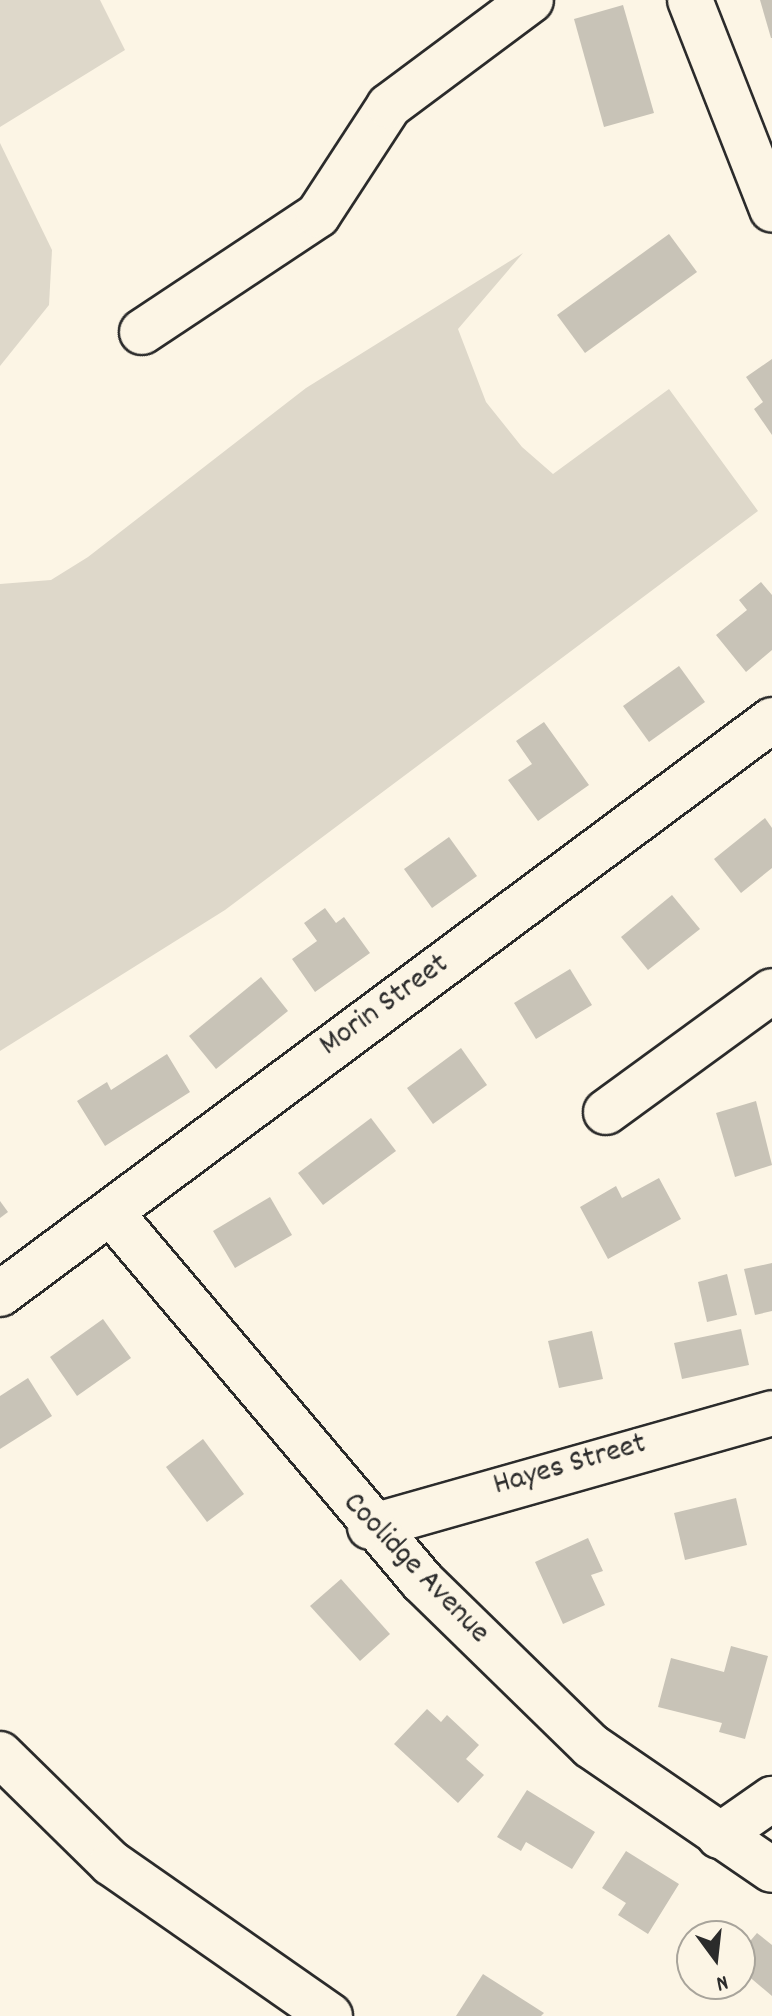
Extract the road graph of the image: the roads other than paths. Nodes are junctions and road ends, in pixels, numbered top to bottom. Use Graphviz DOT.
graph roads {
  1 [pos="531,0"];
  2 [pos="690,0"];
  3 [pos="772,209"];
  4 [pos="142,332"];
  5 [pos="772,720"];
  6 [pos="772,991"];
  7 [pos="606,1112"];
  8 [pos="111,1213"];
  9 [pos="0,1294"];
  10 [pos="772,1413"];
  11 [pos="370,1527"];
  12 [pos="0,1754"];
  13 [pos="772,1799"];
  14 [pos="719,1836"];
  15 [pos="772,1870"];
  16 [pos="330,2016"];
  1 -- 4 [label="street"];
  2 -- 3 [label="street"];
  5 -- 8 [label="street, Morin Street"];
  6 -- 7 [label="street"];
  8 -- 9 [label="street, Morin Street"];
  8 -- 11 [label="street, Coolidge Avenue"];
  10 -- 11 [label="street, Hayes Street"];
  11 -- 14 [label="street, Coolidge Avenue"];
  12 -- 16 [label="street"];
  13 -- 14 [label="street"];
  14 -- 15 [label="street, Coolidge Avenue"];
}
